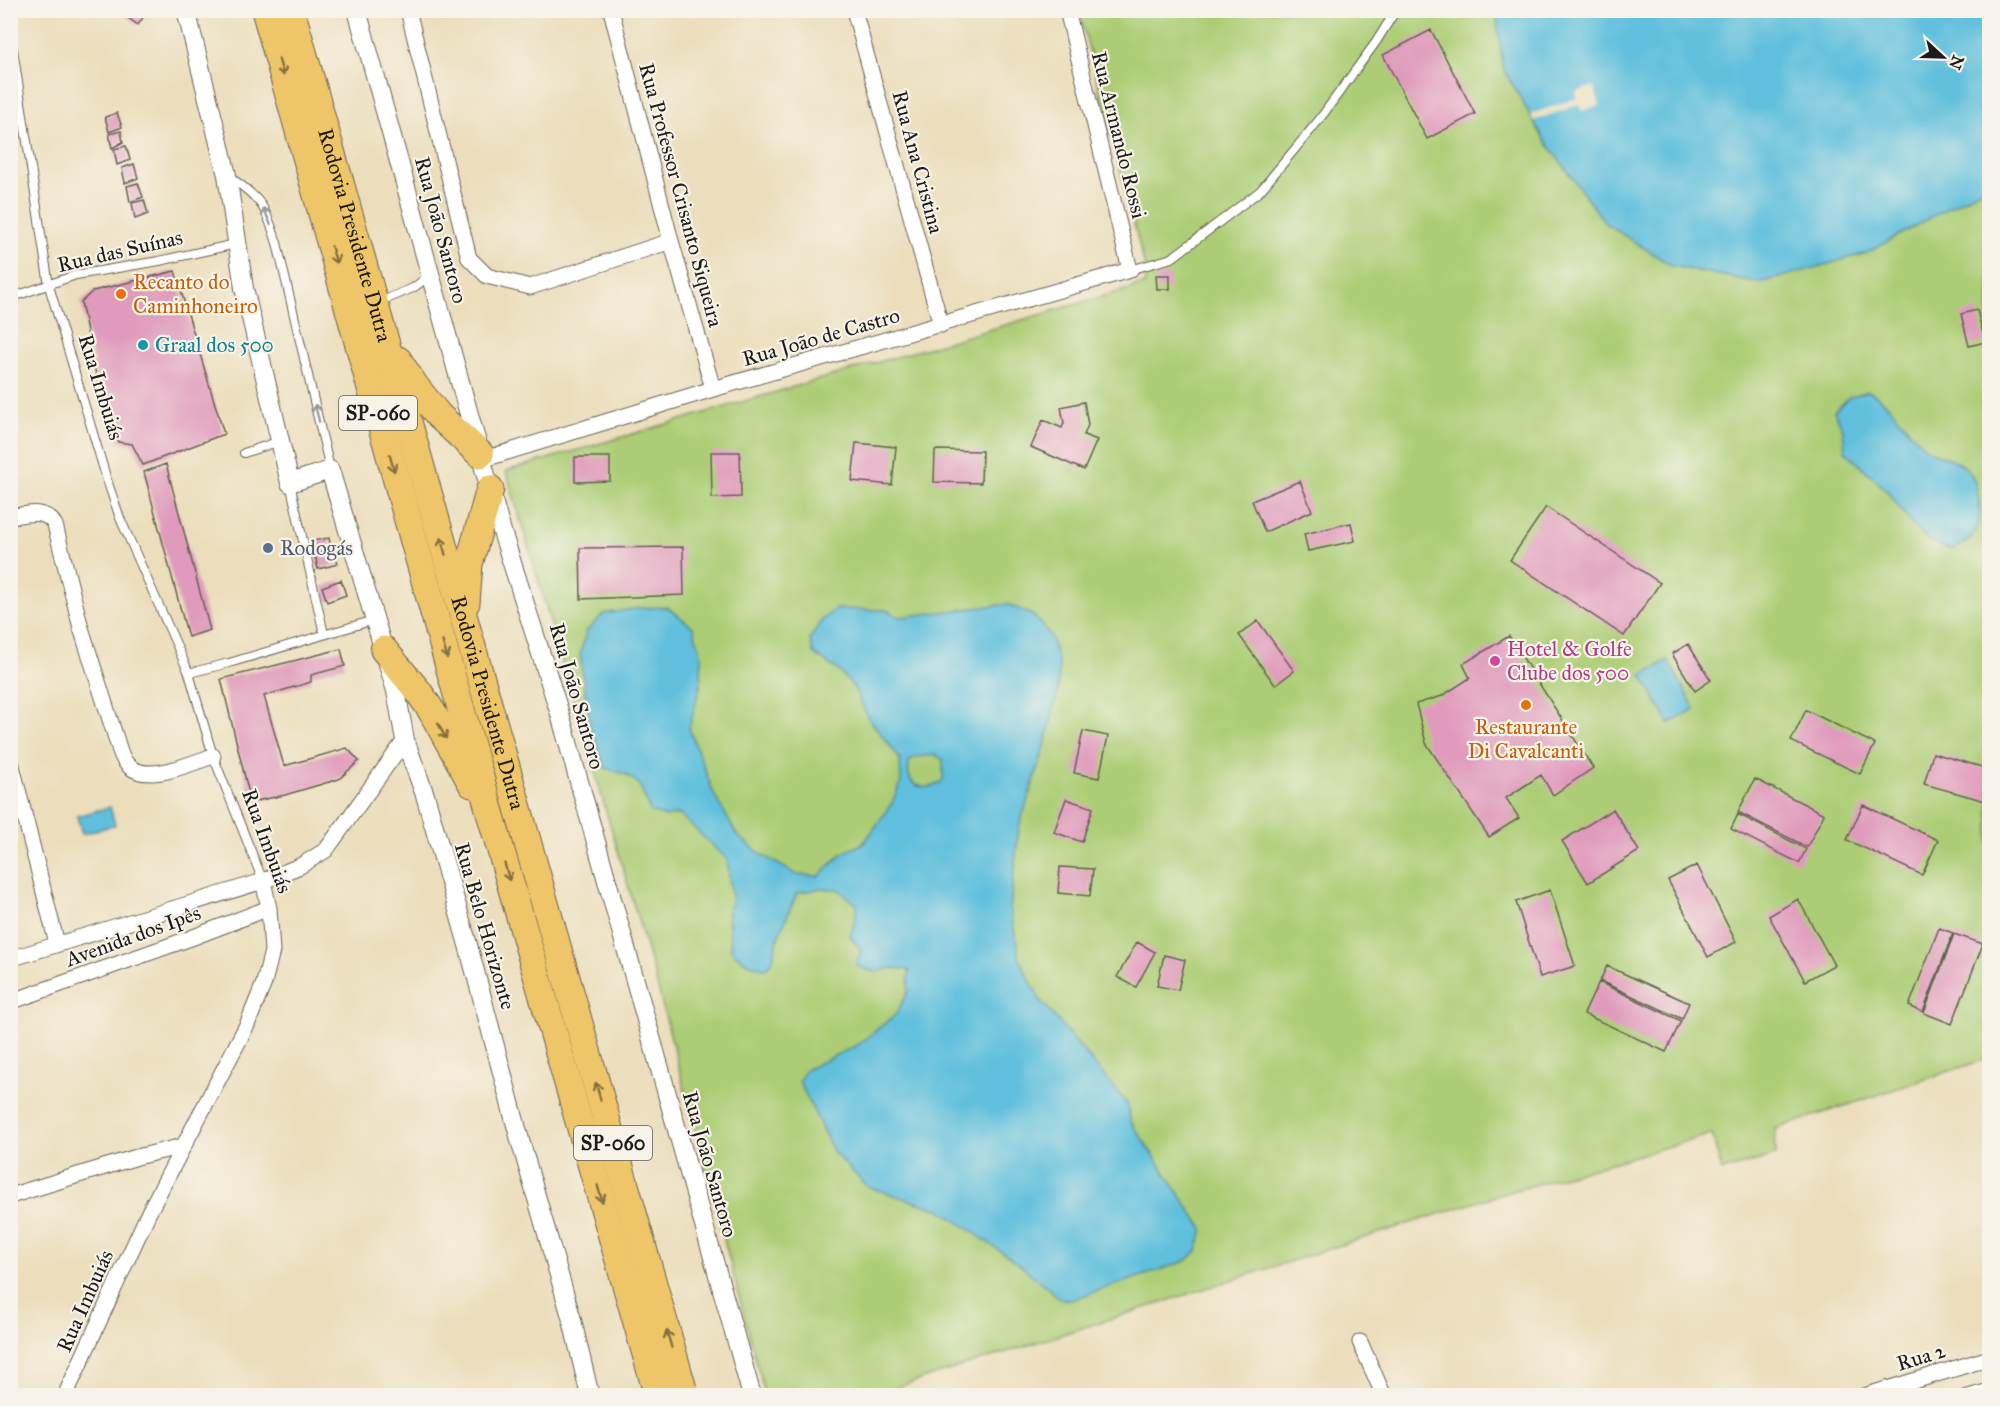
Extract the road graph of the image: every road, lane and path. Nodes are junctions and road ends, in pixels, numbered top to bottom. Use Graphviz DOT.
graph roads {
  1 [pos="186,10"];
  2 [pos="265,10"];
  3 [pos="291,10"];
  4 [pos="357,10"];
  5 [pos="408,10"];
  6 [pos="611,10"];
  7 [pos="854,10"];
  8 [pos="1067,10"];
  9 [pos="1396,10"];
  10 [pos="10,30"];
  11 [pos="227,176"];
  12 [pos="671,241"];
  13 [pos="237,243"];
  14 [pos="1130,270"];
  15 [pos="430,275"];
  16 [pos="49,286"];
  17 [pos="10,298"];
  18 [pos="388,298"];
  19 [pos="293,313"];
  20 [pos="302,319"];
  21 [pos="941,325"];
  22 [pos="383,336"];
  23 [pos="713,390"];
  24 [pos="281,440"];
  25 [pos="244,453"];
  26 [pos="481,457"];
  27 [pos="330,470"];
  28 [pos="290,483"];
  29 [pos="490,489"];
  30 [pos="10,517"];
  31 [pos="374,620"];
  32 [pos="465,622"];
  33 [pos="324,634"];
  34 [pos="384,650"];
  35 [pos="189,673"];
  36 [pos="405,740"];
  37 [pos="213,756"];
  38 [pos="10,758"];
  39 [pos="491,816"];
  40 [pos="263,880"];
  41 [pos="269,908"];
  42 [pos="57,944"];
  43 [pos="10,959"];
  44 [pos="10,1002"];
  45 [pos="183,1146"];
  46 [pos="10,1196"];
  47 [pos="1360,1342"];
  48 [pos="1989,1358"];
  49 [pos="1989,1387"];
  50 [pos="65,1395"];
  51 [pos="590,1395"];
  52 [pos="658,1395"];
  53 [pos="685,1395"];
  54 [pos="752,1395"];
  55 [pos="1384,1395"];
  56 [pos="1864,1395"];
  57 [pos="1965,1395"];
  1 -- 11 [label="street"];
  2 -- 39 [label="highway, Rodovia Presidente Dutra / SP-060, one-way"];
  3 -- 22 [label="highway, Rodovia Presidente Dutra / SP-060"];
  4 -- 15 [label="street, Rua João Santoro"];
  5 -- 12 [label="street"];
  6 -- 12 [label="street, Rua Professor Crisanto Siqueira"];
  7 -- 21 [label="street, Rua Ana Cristina"];
  8 -- 14 [label="street, Rua Armando Rossi"];
  9 -- 14 [label="lane, Rua João de Castro"];
  10 -- 16 [label="lane, Rua Imbuiás"];
  11 -- 13 [label="street"];
  19 -- 11 [label="lane, one-way"];
  12 -- 23 [label="street, Rua Professor Crisanto Siqueira"];
  13 -- 16 [label="lane, Rua das Suínas"];
  13 -- 24 [label="street"];
  14 -- 21 [label="street, Rua João de Castro"];
  15 -- 18 [label="lane"];
  15 -- 26 [label="street, Rua João Santoro"];
  16 -- 17 [label="lane, Rua das Suínas"];
  16 -- 35 [label="lane, Rua Imbuiás"];
  19 -- 20 [label="lane"];
  27 -- 19 [label="lane, one-way"];
  21 -- 23 [label="street, Rua João de Castro"];
  22 -- 26 [label="highway"];
  32 -- 22 [label="highway, Rodovia Presidente Dutra / SP-060, one-way"];
  23 -- 26 [label="street, Rua João de Castro"];
  24 -- 25 [label="lane"];
  24 -- 28 [label="street"];
  26 -- 29 [label="street, Rua João Santoro"];
  27 -- 28 [label="street"];
  27 -- 31 [label="street, Rua Belo Horizonte"];
  28 -- 33 [label="lane"];
  29 -- 32 [label="highway"];
  29 -- 54 [label="street, Rua João Santoro"];
  30 -- 37 [label="street"];
  31 -- 33 [label="lane"];
  31 -- 34 [label="street, Rua Belo Horizonte"];
  53 -- 32 [label="highway, Rodovia Presidente Dutra / SP-060, one-way"];
  33 -- 35 [label="lane"];
  34 -- 36 [label="street, Rua Belo Horizonte"];
  34 -- 39 [label="highway, one-way"];
  35 -- 37 [label="lane, Rua Imbuiás"];
  36 -- 40 [label="street, Avenida dos Ipês"];
  36 -- 51 [label="street, Rua Belo Horizonte"];
  37 -- 40 [label="lane, Rua Imbuiás"];
  38 -- 42 [label="street"];
  39 -- 52 [label="highway, Rodovia Presidente Dutra / SP-060, one-way"];
  40 -- 41 [label="street, Rua Imbuiás"];
  40 -- 42 [label="street, Avenida dos Ipês"];
  41 -- 44 [label="street, Avenida dos Ipês"];
  41 -- 45 [label="street, Rua Imbuiás"];
  42 -- 43 [label="street, Avenida dos Ipês"];
  45 -- 46 [label="street"];
  45 -- 50 [label="street, Rua Imbuiás"];
  47 -- 55 [label="street"];
  48 -- 56 [label="street, Rua 2"];
  49 -- 57 [label="lane"];
}
